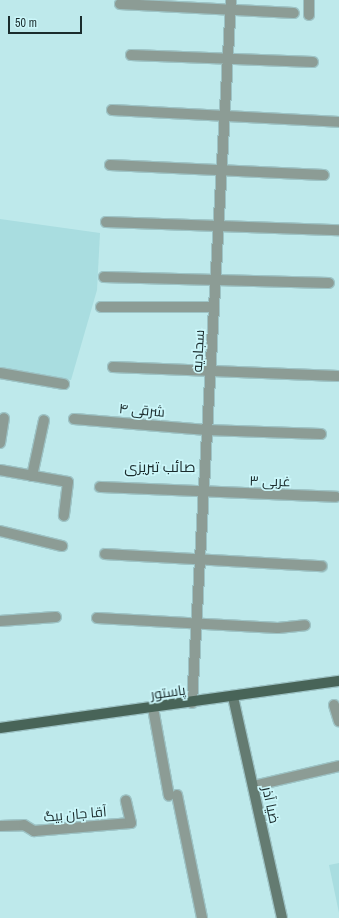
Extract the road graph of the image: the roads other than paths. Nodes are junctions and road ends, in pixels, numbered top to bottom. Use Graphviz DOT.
graph roads {
  1 [pos="309,0"];
  2 [pos="120,4"];
  3 [pos="231,5"];
  4 [pos="294,13"];
  5 [pos="308,15"];
  6 [pos="131,55"];
  7 [pos="228,59"];
  8 [pos="313,62"];
  9 [pos="112,110"];
  10 [pos="225,116"];
  11 [pos="339,122"];
  12 [pos="110,165"];
  13 [pos="222,170"];
  14 [pos="324,175"];
  15 [pos="106,222"];
  16 [pos="218,226"];
  17 [pos="339,230"];
  18 [pos="104,277"];
  19 [pos="216,280"];
  20 [pos="328,283"];
  21 [pos="102,307"];
  22 [pos="214,307"];
  23 [pos="113,367"];
  24 [pos="210,371"];
  25 [pos="0,373"];
  26 [pos="338,376"];
  27 [pos="64,384"];
  28 [pos="4,418"];
  29 [pos="74,419"];
  30 [pos="44,420"];
  31 [pos="207,430"];
  32 [pos="321,434"];
  33 [pos="0,443"];
  34 [pos="0,470"];
  35 [pos="32,476"];
  36 [pos="100,487"];
  37 [pos="204,494"];
  38 [pos="336,497"];
  39 [pos="64,516"];
  40 [pos="0,531"];
  41 [pos="62,546"];
  42 [pos="105,554"];
  43 [pos="200,559"];
  44 [pos="322,566"];
  45 [pos="56,617"];
  46 [pos="97,618"];
  47 [pos="0,621"];
  48 [pos="197,624"];
  49 [pos="305,625"];
  50 [pos="339,681"];
  51 [pos="233,697"];
  52 [pos="192,703"];
  53 [pos="334,704"];
  54 [pos="153,708"];
  55 [pos="339,721"];
  56 [pos="0,728"];
  57 [pos="339,766"];
  58 [pos="253,786"];
  59 [pos="126,801"];
  60 [pos="0,826"];
  61 [pos="202,918"];
  62 [pos="282,918"];
  1 -- 5 [label="street"];
  2 -- 3 [label="street"];
  3 -- 4 [label="street"];
  3 -- 7 [label="street, سجادیه"];
  6 -- 7 [label="street"];
  7 -- 8 [label="street"];
  7 -- 10 [label="street, سجادیه"];
  9 -- 10 [label="street"];
  10 -- 11 [label="street"];
  10 -- 13 [label="street, سجادیه"];
  12 -- 13 [label="street"];
  13 -- 14 [label="street"];
  13 -- 16 [label="street, سجادیه"];
  15 -- 16 [label="street"];
  16 -- 17 [label="street"];
  16 -- 19 [label="street, سجادیه"];
  18 -- 19 [label="street"];
  19 -- 20 [label="street"];
  19 -- 22 [label="street, سجادیه"];
  21 -- 22 [label="street"];
  22 -- 24 [label="street, سجادیه"];
  23 -- 24 [label="street"];
  24 -- 26 [label="street"];
  24 -- 31 [label="street, سجادیه"];
  25 -- 27 [label="street"];
  28 -- 33 [label="street"];
  29 -- 31 [label="street, ۴ شرقی"];
  30 -- 35 [label="street"];
  31 -- 32 [label="street, ۴ شرقی"];
  31 -- 37 [label="street, سجادیه"];
  34 -- 35 [label="street"];
  35 -- 39 [label="street"];
  36 -- 37 [label="street, ۳ غربی"];
  37 -- 38 [label="street, ۳ غربی"];
  37 -- 43 [label="street, سجادیه"];
  40 -- 41 [label="street"];
  42 -- 43 [label="street"];
  43 -- 44 [label="street"];
  43 -- 48 [label="street, سجادیه"];
  45 -- 47 [label="street"];
  46 -- 48 [label="street"];
  48 -- 49 [label="street"];
  48 -- 52 [label="street, سجادیه"];
  50 -- 51 [label="main road, پاستور"];
  51 -- 52 [label="main road, پاستور"];
  51 -- 58 [label="main road, ضیا آذر"];
  52 -- 54 [label="main road, پاستور"];
  53 -- 55 [label="street"];
  54 -- 56 [label="main road, پاستور"];
  54 -- 61 [label="street"];
  57 -- 58 [label="street"];
  58 -- 62 [label="main road, ضیا آذر"];
  59 -- 60 [label="street, آقا جان بیگ"];
}
